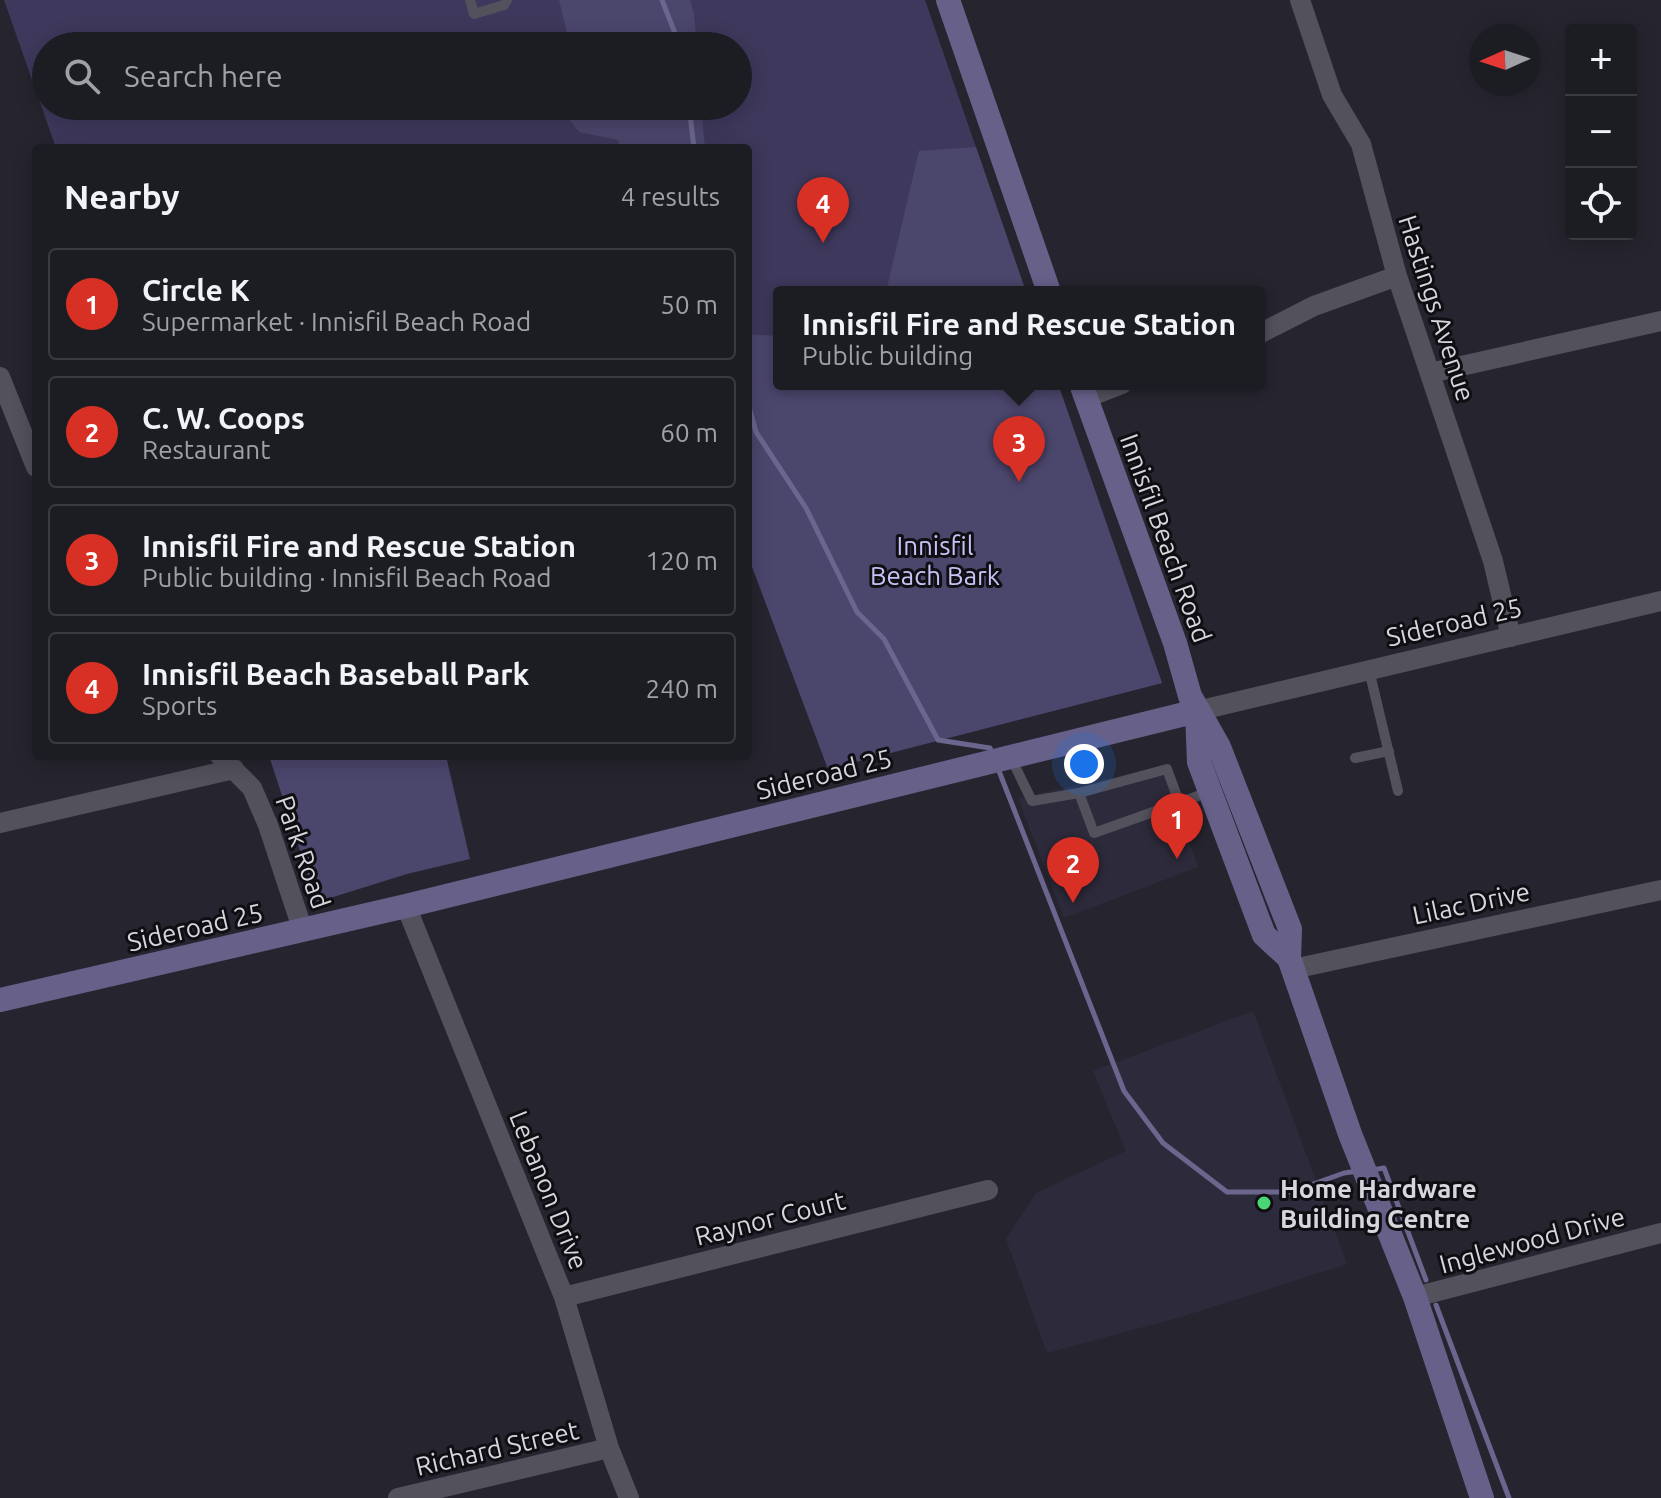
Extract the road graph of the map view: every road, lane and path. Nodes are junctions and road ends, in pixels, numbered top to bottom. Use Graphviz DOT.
graph roads {
  1 [pos="470,0"];
  2 [pos="507,0"];
  3 [pos="948,0"];
  4 [pos="1300,0"];
  5 [pos="1397,276"];
  6 [pos="1047,286"];
  7 [pos="1661,321"];
  8 [pos="1265,331"];
  9 [pos="1430,373"];
  10 [pos="0,377"];
  11 [pos="1083,391"];
  12 [pos="32,457"];
  13 [pos="1661,601"];
  14 [pos="1511,637"];
  15 [pos="1369,670"];
  16 [pos="1197,711"];
  17 [pos="1389,751"];
  18 [pos="1010,757"];
  19 [pos="1355,758"];
  20 [pos="227,762"];
  21 [pos="1398,791"];
  22 [pos="1210,792"];
  23 [pos="1079,793"];
  24 [pos="1179,802"];
  25 [pos="0,823"];
  26 [pos="1661,890"];
  27 [pos="406,906"];
  28 [pos="303,931"];
  29 [pos="1291,964"];
  30 [pos="0,1000"];
  31 [pos="988,1190"];
  32 [pos="1661,1233"];
  33 [pos="564,1297"];
  34 [pos="1415,1297"];
  35 [pos="609,1448"];
  36 [pos="398,1498"];
  37 [pos="629,1498"];
  38 [pos="1482,1498"];
  1 -- 2 [label="lane"];
  3 -- 6 [label="main road"];
  4 -- 5 [label="street, Hastings Avenue"];
  5 -- 8 [label="street"];
  5 -- 9 [label="street, Hastings Avenue"];
  7 -- 9 [label="street"];
  9 -- 14 [label="street, Hastings Avenue"];
  10 -- 12 [label="street"];
  11 -- 16 [label="main road, Innisfil Beach Road"];
  13 -- 14 [label="street, Sideroad 25"];
  14 -- 15 [label="street, Sideroad 25"];
  15 -- 16 [label="street, Sideroad 25"];
  15 -- 17 [label="lane"];
  16 -- 18 [label="main road, Sideroad 25"];
  16 -- 22 [label="main road, Innisfil Beach Road"];
  16 -- 29 [label="main road, Innisfil Beach Road"];
  17 -- 19 [label="lane"];
  17 -- 21 [label="lane"];
  18 -- 23 [label="lane"];
  18 -- 27 [label="main road, Sideroad 25"];
  20 -- 25 [label="street"];
  20 -- 28 [label="street, Park Road"];
  22 -- 24 [label="lane"];
  22 -- 29 [label="main road, Innisfil Beach Road"];
  23 -- 24 [label="lane"];
  23 -- 24 [label="lane"];
  26 -- 29 [label="street, Lilac Drive"];
  27 -- 28 [label="main road, Sideroad 25"];
  27 -- 33 [label="street, Lebanon Drive"];
  28 -- 30 [label="main road, Sideroad 25"];
  29 -- 34 [label="main road, Innisfil Beach Road"];
  31 -- 33 [label="street, Raynor Court"];
  32 -- 34 [label="street, Inglewood Drive"];
  33 -- 35 [label="street, Lebanon Drive"];
  34 -- 38 [label="main road, Innisfil Beach Road"];
  35 -- 36 [label="street, Richard Street"];
  35 -- 37 [label="street, Lebanon Drive"];
}
